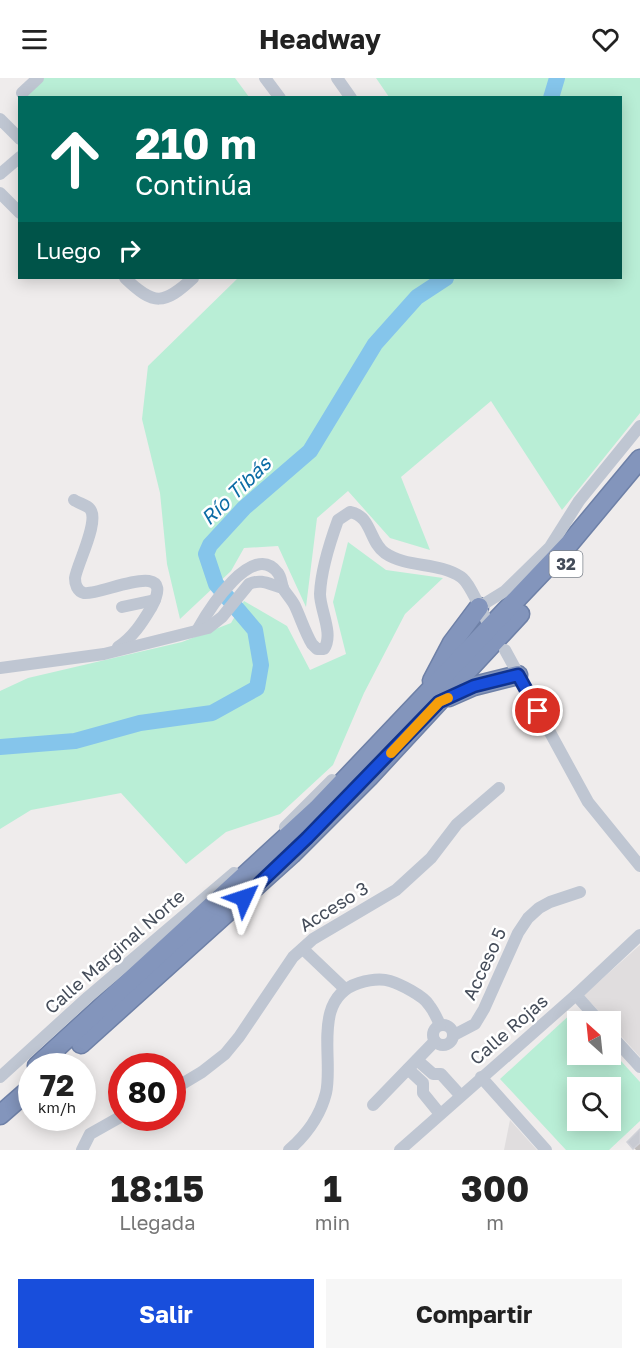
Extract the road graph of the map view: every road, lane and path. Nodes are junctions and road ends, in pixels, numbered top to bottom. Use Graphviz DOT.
graph roads {
  1 [pos="38,78"];
  2 [pos="265,78"];
  3 [pos="337,78"];
  4 [pos="22,93"];
  5 [pos="278,96"];
  6 [pos="350,96"];
  7 [pos="0,119"];
  8 [pos="18,137"];
  9 [pos="18,159"];
  10 [pos="0,174"];
  11 [pos="0,193"];
  12 [pos="18,211"];
  13 [pos="126,279"];
  14 [pos="192,279"];
  15 [pos="640,426"];
  16 [pos="640,459"];
  17 [pos="640,477"];
  18 [pos="74,500"];
  19 [pos="283,588"];
  20 [pos="155,600"];
  21 [pos="122,608"];
  22 [pos="483,614"];
  23 [pos="198,629"];
  24 [pos="505,651"];
  25 [pos="104,654"];
  26 [pos="0,668"];
  27 [pos="518,675"];
  28 [pos="434,691"];
  29 [pos="500,788"];
  30 [pos="640,866"];
  31 [pos="580,892"];
  32 [pos="640,935"];
  33 [pos="303,949"];
  34 [pos="345,989"];
  35 [pos="576,995"];
  36 [pos="590,1011"];
  37 [pos="440,1025"];
  38 [pos="454,1035"];
  39 [pos="435,1041"];
  40 [pos="621,1046"];
  41 [pos="51,1053"];
  42 [pos="70,1053"];
  43 [pos="412,1064"];
  44 [pos="640,1067"];
  45 [pos="0,1077"];
  46 [pos="481,1077"];
  47 [pos="428,1079"];
  48 [pos="186,1082"];
  49 [pos="18,1084"];
  50 [pos="460,1095"];
  51 [pos="0,1099"];
  52 [pos="18,1099"];
  53 [pos="373,1105"];
  54 [pos="440,1114"];
  55 [pos="0,1115"];
  56 [pos="108,1124"];
  57 [pos="82,1150"];
  58 [pos="289,1150"];
  59 [pos="400,1150"];
  60 [pos="546,1150"];
  1 -- 4 [label="street"];
  2 -- 5 [label="street"];
  3 -- 6 [label="street"];
  7 -- 8 [label="street"];
  9 -- 10 [label="street"];
  11 -- 12 [label="street"];
  13 -- 14 [label="street"];
  15 -- 22 [label="street"];
  16 -- 28 [label="highway, 32"];
  17 -- 28 [label="highway, 32"];
  18 -- 20 [label="street"];
  19 -- 22 [label="street"];
  19 -- 23 [label="street"];
  19 -- 23 [label="street"];
  20 -- 21 [label="street"];
  20 -- 25 [label="street"];
  22 -- 28 [label="highway"];
  23 -- 25 [label="street"];
  24 -- 27 [label="street"];
  25 -- 26 [label="street"];
  27 -- 28 [label="highway"];
  27 -- 30 [label="street"];
  28 -- 41 [label="highway, 32"];
  28 -- 42 [label="highway, 32"];
  28 -- 45 [label="street, Calle Marginal Norte"];
  29 -- 33 [label="street, Acceso 3"];
  31 -- 38 [label="street, Acceso 5"];
  32 -- 35 [label="street, Calle Rojas"];
  33 -- 34 [label="street"];
  33 -- 48 [label="street, Acceso 3"];
  34 -- 37 [label="street"];
  34 -- 58 [label="street"];
  35 -- 36 [label="street"];
  35 -- 46 [label="street, Calle Rojas"];
  37 -- 38 [label="street"];
  37 -- 39 [label="street"];
  38 -- 39 [label="street"];
  39 -- 43 [label="street"];
  40 -- 44 [label="street"];
  43 -- 47 [label="street"];
  43 -- 53 [label="street"];
  46 -- 50 [label="street, Calle Rojas"];
  46 -- 60 [label="street"];
  47 -- 50 [label="street"];
  47 -- 54 [label="street"];
  49 -- 51 [label="highway"];
  50 -- 54 [label="street, Calle Rojas"];
  52 -- 55 [label="highway"];
  54 -- 59 [label="street, Calle Rojas"];
  56 -- 57 [label="street"];
}
